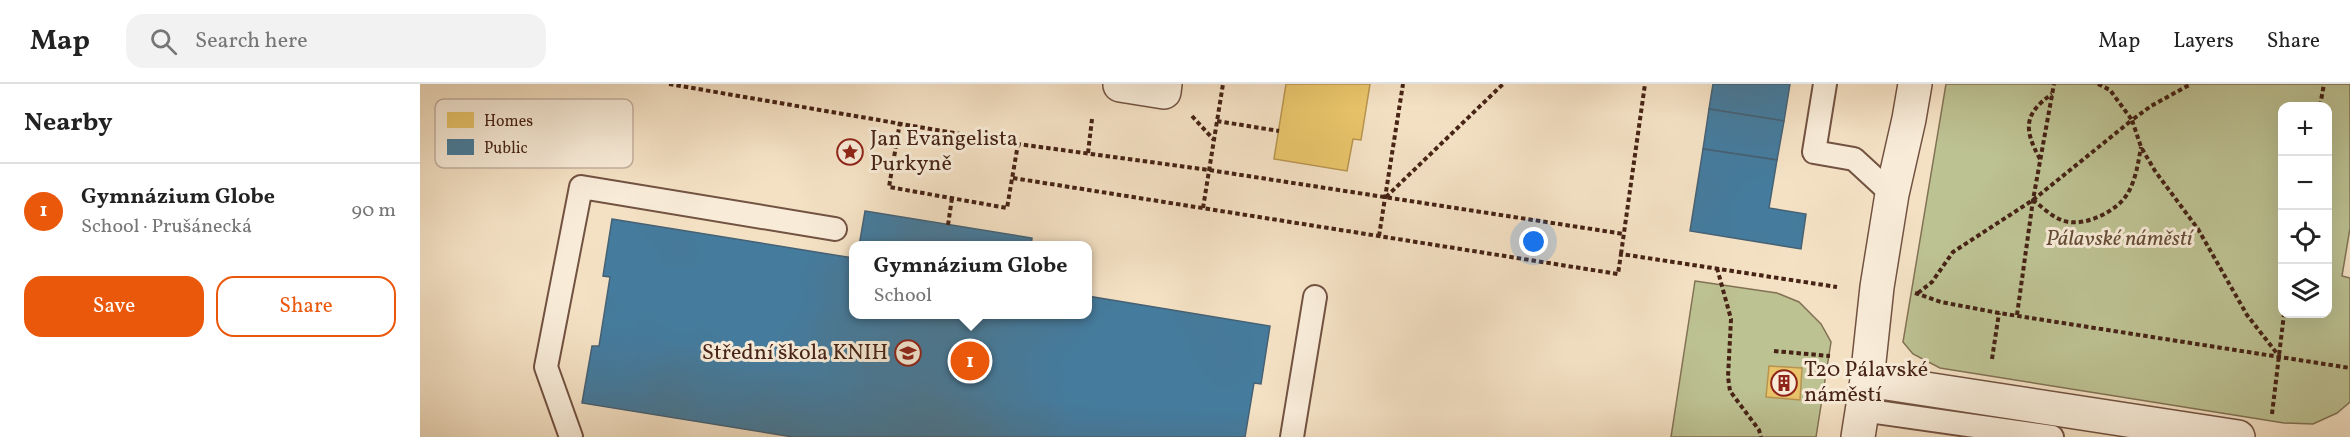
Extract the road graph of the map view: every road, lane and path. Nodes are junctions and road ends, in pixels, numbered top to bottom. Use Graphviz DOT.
graph roads {
  1 [pos="669,84"];
  2 [pos="1122,84"];
  3 [pos="1165,84"];
  4 [pos="1223,84"];
  5 [pos="1403,84"];
  6 [pos="1503,84"];
  7 [pos="1645,84"];
  8 [pos="1825,84"];
  9 [pos="1915,84"];
  10 [pos="2054,84"];
  11 [pos="2098,84"];
  12 [pos="2191,84"];
  13 [pos="2324,84"];
  14 [pos="2052,94"];
  15 [pos="2321,102"];
  16 [pos="1092,119"];
  17 [pos="2132,120"];
  18 [pos="1217,121"];
  19 [pos="900,122"];
  20 [pos="1279,131"];
  21 [pos="1018,144"];
  22 [pos="2141,147"];
  23 [pos="1088,153"];
  24 [pos="2040,160"];
  25 [pos="1209,170"];
  26 [pos="1013,178"];
  27 [pos="1892,194"];
  28 [pos="952,198"];
  29 [pos="1385,198"];
  30 [pos="2033,200"];
  31 [pos="1203,208"];
  32 [pos="948,225"];
  33 [pos="836,229"];
  34 [pos="1624,234"];
  35 [pos="1378,236"];
  36 [pos="1621,254"];
  37 [pos="1717,268"];
  38 [pos="1839,287"];
  39 [pos="1315,297"];
  40 [pos="2017,315"];
  41 [pos="2284,318"];
  42 [pos="1774,351"];
  43 [pos="2279,356"];
  44 [pos="1840,357"];
  45 [pos="2350,368"];
  46 [pos="1862,409"];
  47 [pos="2271,423"];
  48 [pos="571,437"];
  49 [pos="1292,437"];
  50 [pos="1761,437"];
  51 [pos="2052,437"];
  52 [pos="2238,437"];
  1 -- 19 [label="path"];
  2 -- 3 [label="street"];
  4 -- 18 [label="path"];
  5 -- 29 [label="path"];
  6 -- 29 [label="path"];
  7 -- 34 [label="path"];
  8 -- 27 [label="lane"];
  9 -- 27 [label="street"];
  10 -- 14 [label="path"];
  11 -- 17 [label="path"];
  12 -- 17 [label="path"];
  13 -- 15 [label="path"];
  14 -- 24 [label="path"];
  14 -- 24 [label="path"];
  16 -- 23 [label="path"];
  17 -- 22 [label="path"];
  17 -- 30 [label="path"];
  18 -- 20 [label="path"];
  18 -- 25 [label="path"];
  19 -- 21 [label="path"];
  19 -- 28 [label="path"];
  21 -- 23 [label="path"];
  21 -- 26 [label="path"];
  22 -- 30 [label="path"];
  22 -- 43 [label="path"];
  23 -- 25 [label="path"];
  24 -- 30 [label="path"];
  25 -- 29 [label="path"];
  25 -- 31 [label="path"];
  26 -- 28 [label="path"];
  26 -- 31 [label="path"];
  27 -- 46 [label="street"];
  28 -- 32 [label="path"];
  29 -- 34 [label="path"];
  29 -- 35 [label="path"];
  30 -- 40 [label="path"];
  30 -- 40 [label="path"];
  31 -- 35 [label="path"];
  33 -- 48 [label="lane"];
  34 -- 36 [label="path"];
  35 -- 36 [label="path"];
  36 -- 37 [label="path"];
  37 -- 38 [label="path"];
  37 -- 50 [label="path"];
  39 -- 49 [label="lane"];
  40 -- 43 [label="path"];
  41 -- 43 [label="path"];
  42 -- 44 [label="path"];
  43 -- 45 [label="path"];
  43 -- 47 [label="path"];
  46 -- 51 [label="lane"];
  46 -- 52 [label="street"];
}
